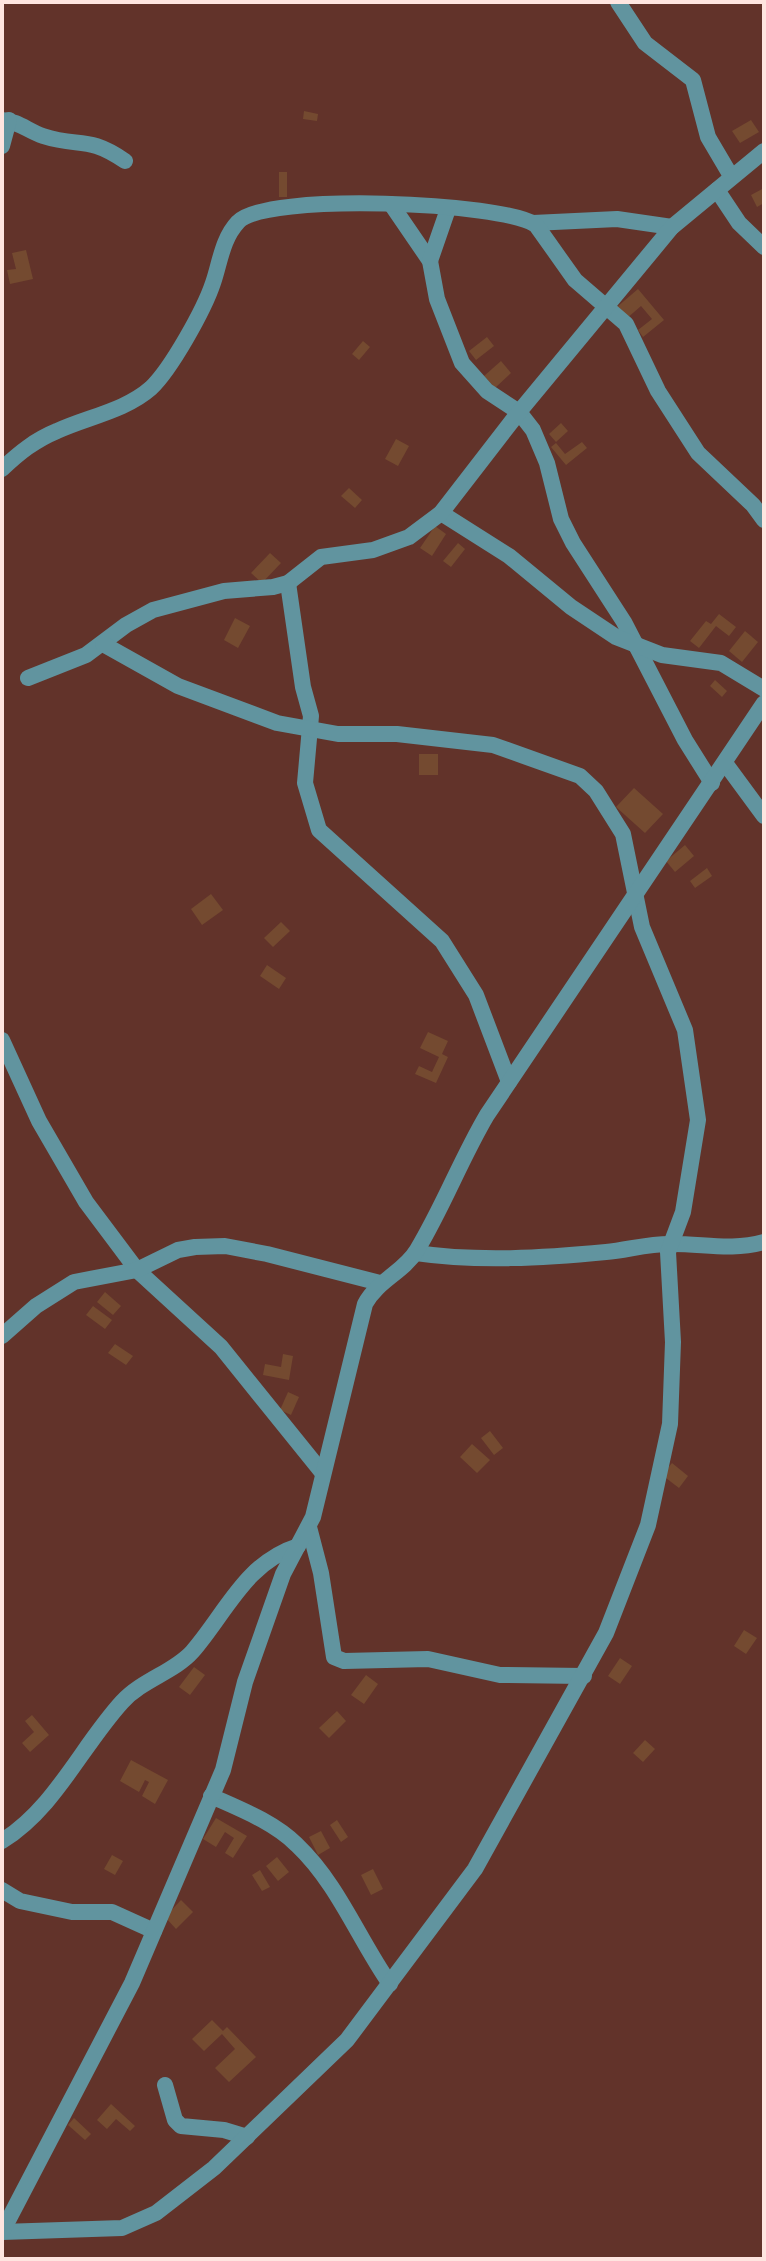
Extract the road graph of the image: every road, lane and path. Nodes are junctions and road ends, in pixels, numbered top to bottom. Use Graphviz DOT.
graph roads {
  1 [pos="618,2"];
  2 [pos="6,120"];
  3 [pos="2,146"];
  4 [pos="764,151"];
  5 [pos="125,161"];
  6 [pos="731,176"];
  7 [pos="717,190"];
  8 [pos="391,204"];
  9 [pos="448,209"];
  10 [pos="533,223"];
  11 [pos="672,227"];
  12 [pos="764,247"];
  13 [pos="430,261"];
  14 [pos="604,306"];
  15 [pos="519,412"];
  16 [pos="2,469"];
  17 [pos="441,513"];
  18 [pos="764,520"];
  19 [pos="288,583"];
  20 [pos="103,644"];
  21 [pos="635,646"];
  22 [pos="28,678"];
  23 [pos="764,689"];
  24 [pos="764,703"];
  25 [pos="311,731"];
  26 [pos="725,763"];
  27 [pos="712,783"];
  28 [pos="764,816"];
  29 [pos="635,898"];
  30 [pos="2,1040"];
  31 [pos="509,1082"];
  32 [pos="764,1242"];
  33 [pos="671,1244"];
  34 [pos="416,1253"];
  35 [pos="137,1270"];
  36 [pos="380,1283"];
  37 [pos="2,1336"];
  38 [pos="321,1471"];
  39 [pos="309,1527"];
  40 [pos="298,1546"];
  41 [pos="584,1676"];
  42 [pos="211,1796"];
  43 [pos="2,1841"];
  44 [pos="2,1890"];
  45 [pos="154,1931"];
  46 [pos="390,1984"];
  47 [pos="165,2085"];
  48 [pos="247,2137"];
  49 [pos="2,2232"];
  1 -- 6 [label="street"];
  2 -- 3 [label="street"];
  2 -- 5 [label="street"];
  4 -- 6 [label="street"];
  6 -- 7 [label="street"];
  7 -- 11 [label="street"];
  7 -- 12 [label="street"];
  8 -- 9 [label="street"];
  8 -- 13 [label="street"];
  8 -- 16 [label="street"];
  9 -- 10 [label="street"];
  9 -- 13 [label="street"];
  10 -- 11 [label="street"];
  10 -- 14 [label="street"];
  11 -- 14 [label="street"];
  13 -- 15 [label="street"];
  14 -- 15 [label="street"];
  14 -- 18 [label="street"];
  15 -- 17 [label="street"];
  15 -- 21 [label="street"];
  17 -- 19 [label="street"];
  17 -- 21 [label="street"];
  19 -- 20 [label="street"];
  19 -- 25 [label="street"];
  20 -- 22 [label="street"];
  20 -- 25 [label="street"];
  21 -- 23 [label="street"];
  21 -- 27 [label="street"];
  24 -- 26 [label="street"];
  25 -- 29 [label="street"];
  25 -- 31 [label="street"];
  26 -- 27 [label="street"];
  26 -- 28 [label="street"];
  27 -- 29 [label="street"];
  29 -- 31 [label="street"];
  29 -- 33 [label="street"];
  30 -- 35 [label="street"];
  31 -- 34 [label="street"];
  32 -- 33 [label="street"];
  33 -- 34 [label="street"];
  33 -- 41 [label="street"];
  34 -- 36 [label="street"];
  35 -- 36 [label="street"];
  35 -- 37 [label="street"];
  35 -- 38 [label="street"];
  36 -- 38 [label="street"];
  38 -- 39 [label="street"];
  39 -- 40 [label="street"];
  39 -- 41 [label="street"];
  40 -- 42 [label="street"];
  40 -- 43 [label="street"];
  41 -- 46 [label="street"];
  42 -- 45 [label="street"];
  42 -- 46 [label="street"];
  44 -- 45 [label="street"];
  45 -- 49 [label="street"];
  46 -- 48 [label="street"];
  47 -- 48 [label="street"];
  48 -- 49 [label="street"];
}
